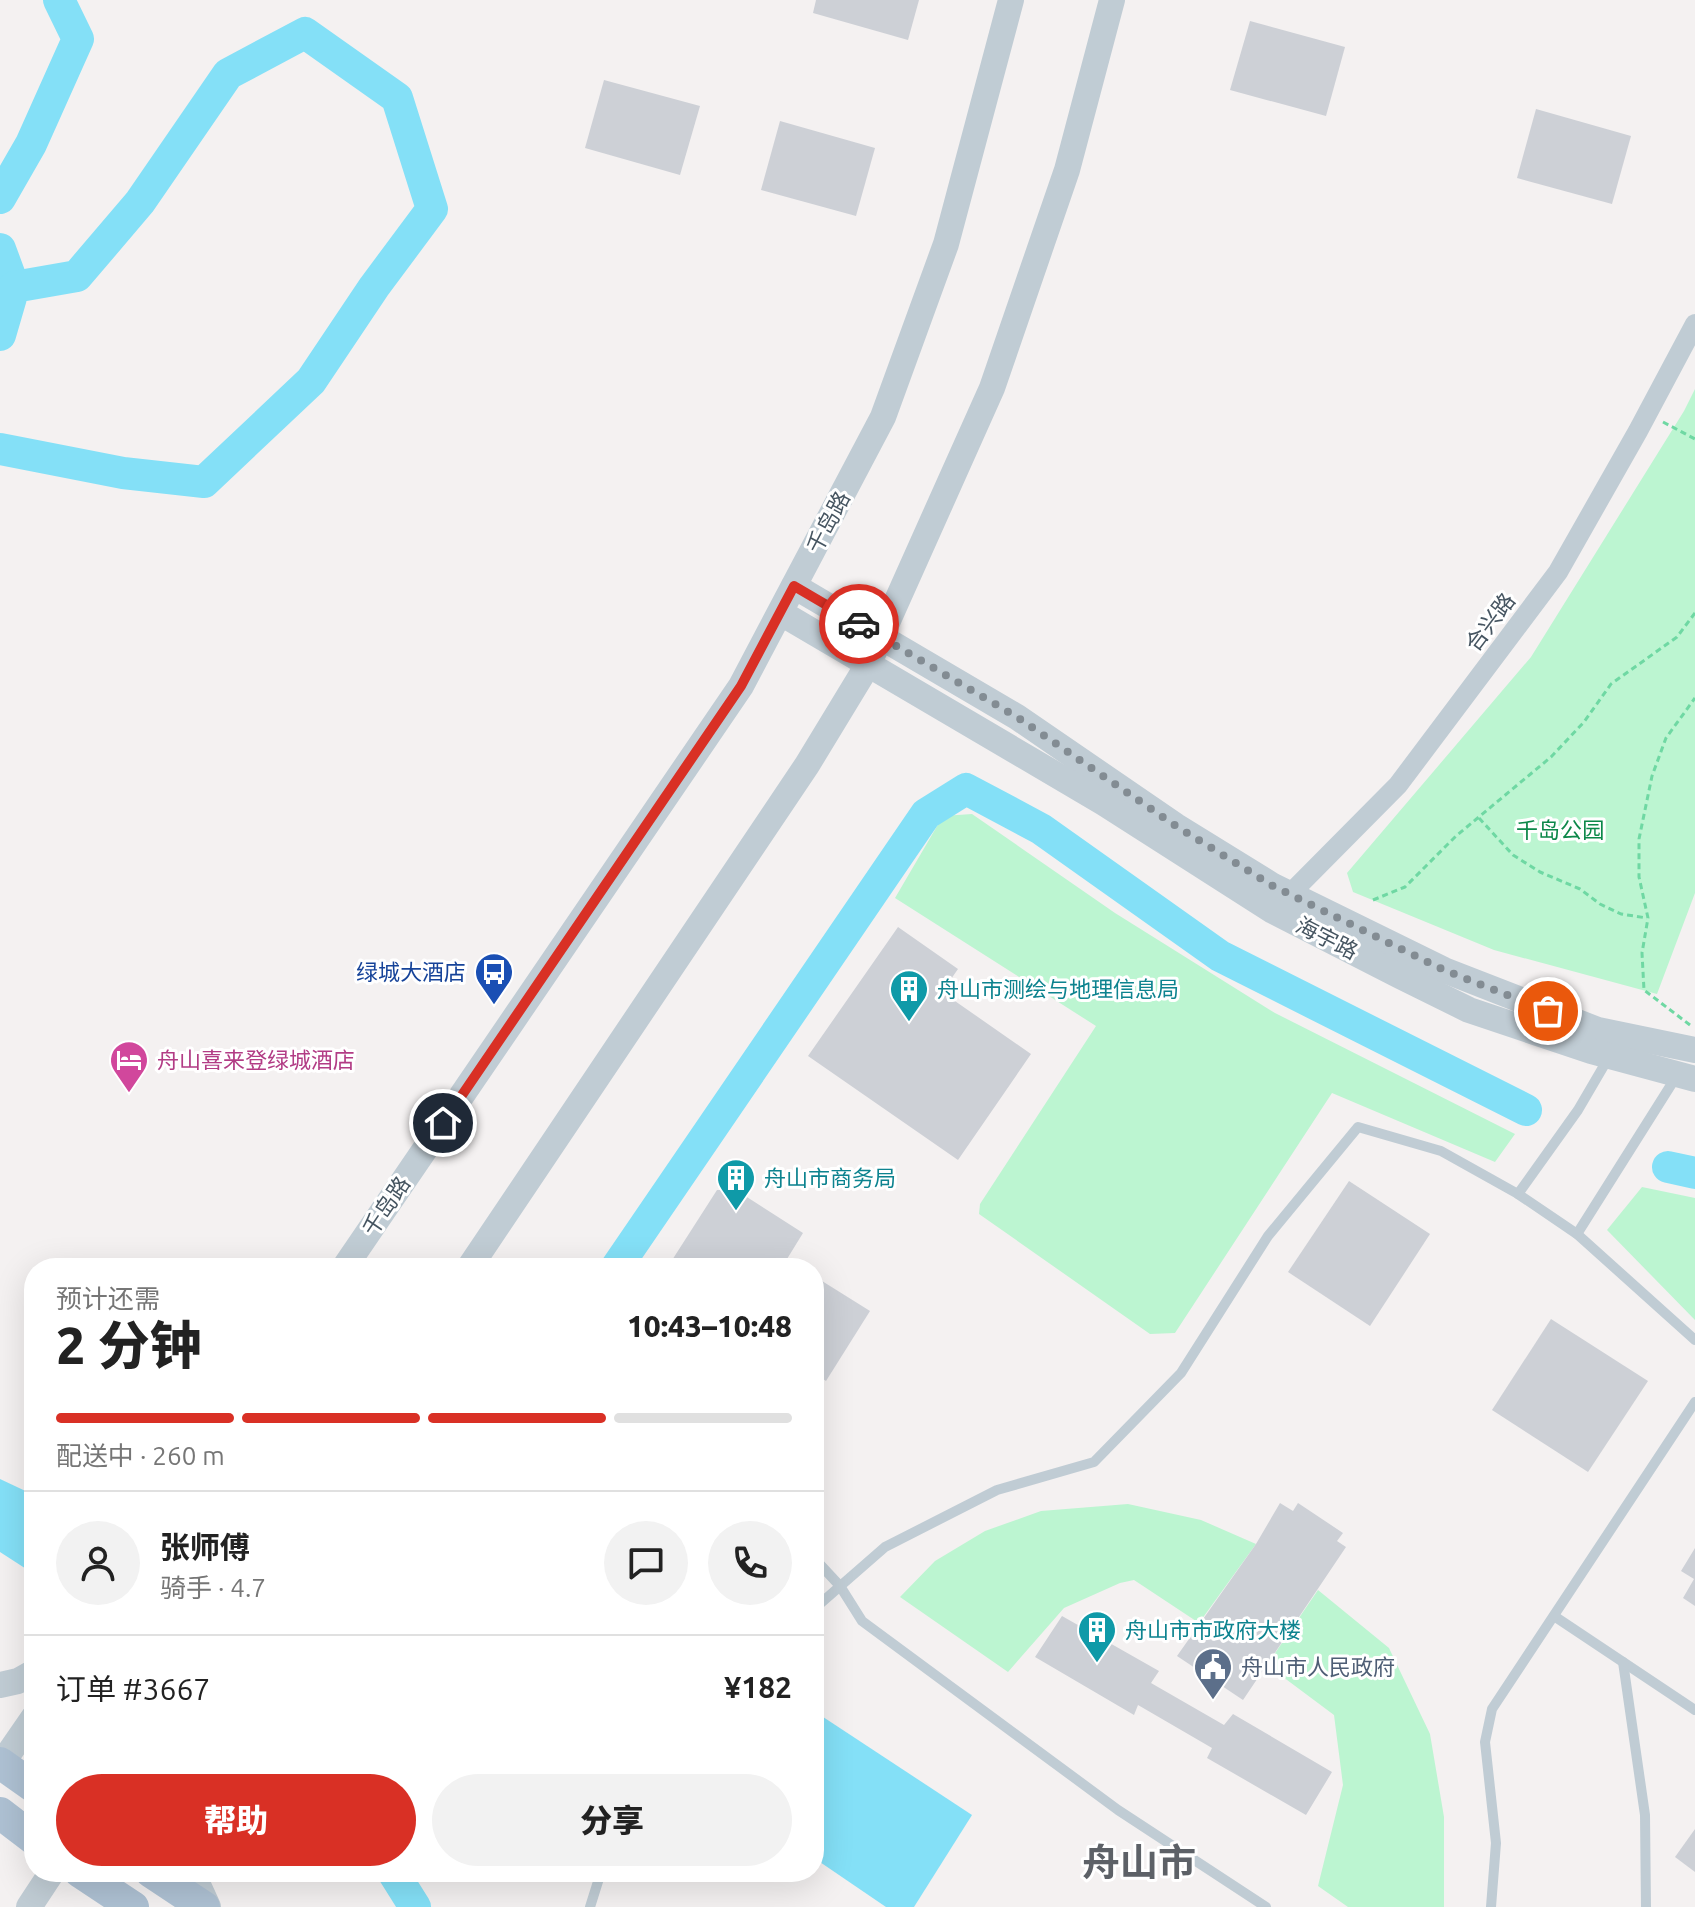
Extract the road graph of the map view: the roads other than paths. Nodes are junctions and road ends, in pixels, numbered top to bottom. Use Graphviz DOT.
graph roads {
  1 [pos="1011,0"];
  2 [pos="1112,0"];
  3 [pos="1695,324"];
  4 [pos="794,586"];
  5 [pos="781,613"];
  6 [pos="881,637"];
  7 [pos="869,663"];
  8 [pos="1281,902"];
  9 [pos="1693,1040"];
  10 [pos="1610,1055"];
  11 [pos="1686,1077"];
  12 [pos="1518,1194"];
  13 [pos="1577,1234"];
  14 [pos="351,1258"];
  15 [pos="476,1258"];
  16 [pos="1695,1340"];
  17 [pos="1695,1402"];
  18 [pos="824,1569"];
  19 [pos="840,1586"];
  20 [pos="824,1600"];
  21 [pos="1554,1616"];
  22 [pos="1623,1662"];
  23 [pos="24,1678"];
  24 [pos="0,1685"];
  25 [pos="1695,1710"];
  26 [pos="24,1731"];
  27 [pos="0,1765"];
  28 [pos="24,1781"];
  29 [pos="0,1813"];
  30 [pos="24,1831"];
  31 [pos="45,1882"];
  32 [pos="95,1882"];
  33 [pos="167,1882"];
  34 [pos="196,1882"];
  35 [pos="598,1882"];
  36 [pos="29,1907"];
  37 [pos="133,1907"];
  38 [pos="206,1907"];
  39 [pos="590,1907"];
  40 [pos="1266,1907"];
  41 [pos="1491,1907"];
  42 [pos="1646,1907"];
  1 -- 4 [label="street, 千岛路"];
  2 -- 6 [label="street"];
  3 -- 8 [label="street, 合兴路"];
  4 -- 5 [label="street, 千岛路"];
  4 -- 6 [label="street, 海宇路"];
  5 -- 7 [label="street, 海宇路"];
  5 -- 14 [label="street, 千岛路"];
  6 -- 7 [label="street"];
  6 -- 8 [label="street, 海宇路"];
  7 -- 8 [label="street, 海宇路"];
  7 -- 15 [label="street"];
  8 -- 9 [label="street, 海宇路"];
  8 -- 10 [label="street, 海宇路"];
  9 -- 11 [label="street"];
  10 -- 11 [label="street, 海宇路"];
  10 -- 12 [label="lane"];
  11 -- 13 [label="lane"];
  12 -- 13 [label="lane"];
  12 -- 19 [label="lane"];
  13 -- 16 [label="lane"];
  17 -- 21 [label="lane"];
  18 -- 19 [label="lane"];
  19 -- 20 [label="lane"];
  19 -- 40 [label="lane"];
  21 -- 22 [label="lane"];
  21 -- 41 [label="lane"];
  22 -- 25 [label="lane"];
  22 -- 42 [label="lane"];
  23 -- 24 [label="street"];
  26 -- 27 [label="street"];
  27 -- 28 [label="main road"];
  29 -- 30 [label="main road"];
  31 -- 36 [label="street"];
  32 -- 37 [label="main road"];
  33 -- 38 [label="main road"];
  34 -- 38 [label="street"];
  35 -- 39 [label="lane"];
}
